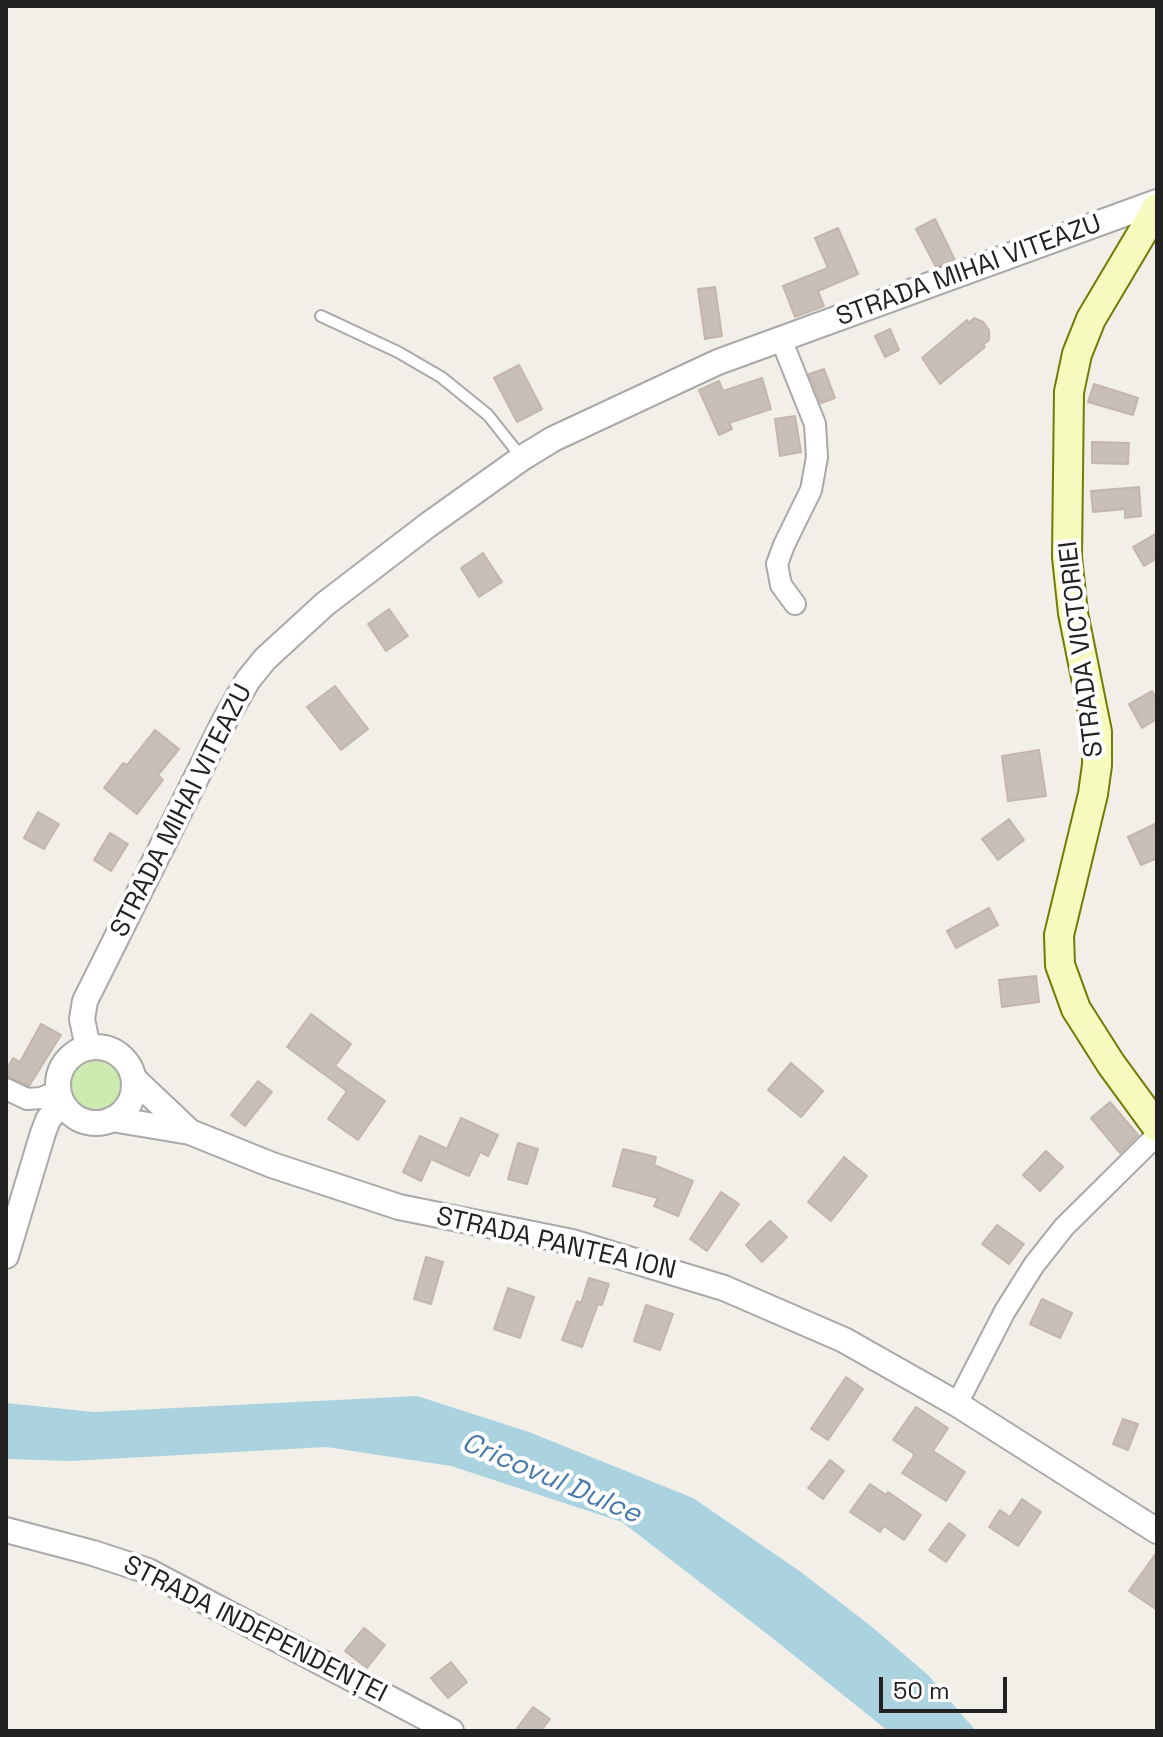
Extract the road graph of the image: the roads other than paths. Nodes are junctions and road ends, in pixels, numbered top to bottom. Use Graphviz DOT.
graph roads {
  1 [pos="1157,205"];
  2 [pos="321,316"];
  3 [pos="781,339"];
  4 [pos="522,458"];
  5 [pos="795,604"];
  6 [pos="88,1048"];
  7 [pos="134,1079"];
  8 [pos="6,1089"];
  9 [pos="60,1097"];
  10 [pos="112,1119"];
  11 [pos="1157,1127"];
  12 [pos="190,1132"];
  13 [pos="1157,1135"];
  14 [pos="6,1256"];
  15 [pos="957,1404"];
  16 [pos="6,1530"];
  17 [pos="1157,1531"];
  18 [pos="451,1731"];
  1 -- 3 [label="street, STRADA MIHAI VITEAZU"];
  1 -- 11 [label="main road, STRADA VICTORIEI"];
  2 -- 4 [label="lane"];
  3 -- 4 [label="street, STRADA MIHAI VITEAZU"];
  3 -- 5 [label="street"];
  4 -- 6 [label="street, STRADA MIHAI VITEAZU"];
  6 -- 7 [label="street"];
  6 -- 9 [label="street"];
  7 -- 10 [label="street"];
  7 -- 12 [label="street, STRADA PANTEA ION"];
  8 -- 9 [label="street"];
  9 -- 10 [label="street"];
  9 -- 14 [label="street"];
  10 -- 12 [label="street, STRADA PANTEA ION"];
  12 -- 15 [label="street, STRADA PANTEA ION"];
  13 -- 15 [label="street"];
  15 -- 17 [label="street, STRADA PANTEA ION"];
  16 -- 18 [label="street, STRADA INDEPENDENȚEI"];
}
